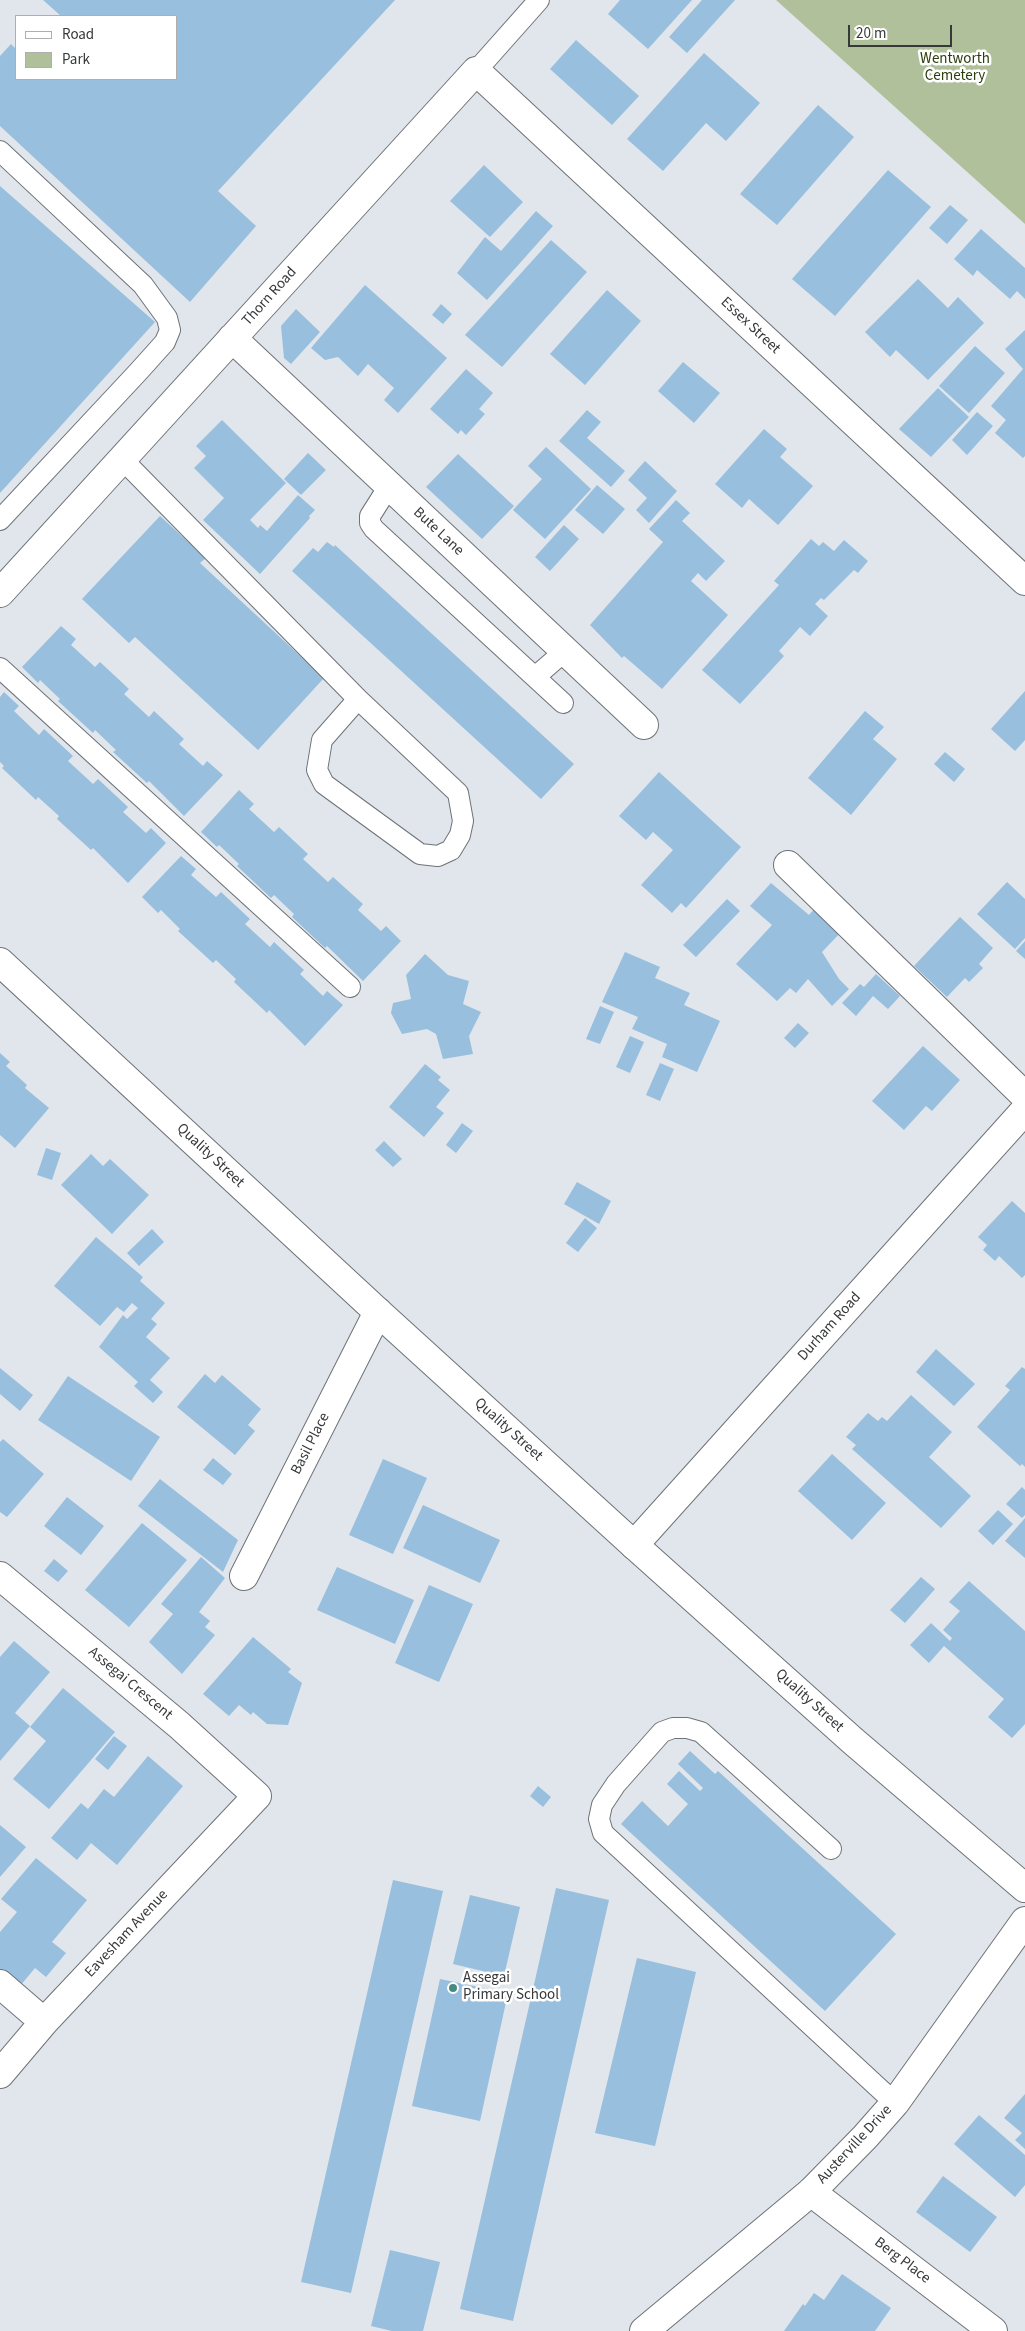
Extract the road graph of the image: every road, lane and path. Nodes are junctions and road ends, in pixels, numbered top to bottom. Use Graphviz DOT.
graph roads {
  1 [pos="539,0"];
  2 [pos="476,72"];
  3 [pos="0,151"];
  4 [pos="232,338"];
  5 [pos="122,459"];
  6 [pos="389,486"];
  7 [pos="0,520"];
  8 [pos="1025,581"];
  9 [pos="0,593"];
  10 [pos="565,651"];
  11 [pos="0,668"];
  12 [pos="535,677"];
  13 [pos="358,699"];
  14 [pos="563,703"];
  15 [pos="644,725"];
  16 [pos="788,865"];
  17 [pos="0,962"];
  18 [pos="350,987"];
  19 [pos="1025,1096"];
  20 [pos="1025,1110"];
  21 [pos="378,1312"];
  22 [pos="634,1545"];
  23 [pos="0,1576"];
  24 [pos="244,1576"];
  25 [pos="257,1796"];
  26 [pos="831,1849"];
  27 [pos="1025,1888"];
  28 [pos="1025,1922"];
  29 [pos="0,1984"];
  30 [pos="44,2022"];
  31 [pos="0,2074"];
  32 [pos="896,2103"];
  33 [pos="811,2192"];
  34 [pos="644,2331"];
  35 [pos="993,2331"];
  1 -- 2 [label="lane, Thorn Road"];
  2 -- 4 [label="street, Thorn Road"];
  2 -- 8 [label="street, Essex Street"];
  3 -- 7 [label="lane"];
  4 -- 5 [label="street, Thorn Road"];
  4 -- 6 [label="street, Bute Lane"];
  5 -- 9 [label="street, Thorn Road"];
  5 -- 13 [label="lane"];
  6 -- 10 [label="street, Bute Lane"];
  6 -- 12 [label="lane"];
  10 -- 12 [label="lane"];
  10 -- 15 [label="street, Bute Lane"];
  11 -- 18 [label="lane"];
  12 -- 14 [label="lane"];
  13 -- 13 [label="lane"];
  16 -- 19 [label="street"];
  17 -- 21 [label="street, Quality Street"];
  20 -- 22 [label="street, Durham Road"];
  21 -- 22 [label="street, Quality Street"];
  21 -- 24 [label="street, Basil Place"];
  22 -- 27 [label="street, Quality Street"];
  23 -- 25 [label="street, Assegai Crescent"];
  25 -- 30 [label="street, Eavesham Avenue"];
  26 -- 32 [label="lane"];
  28 -- 32 [label="street, Austerville Drive"];
  29 -- 30 [label="street"];
  30 -- 31 [label="street, Eavesham Avenue"];
  32 -- 33 [label="street, Austerville Drive"];
  33 -- 34 [label="street, Austerville Drive"];
  33 -- 35 [label="street, Berg Place"];
}
